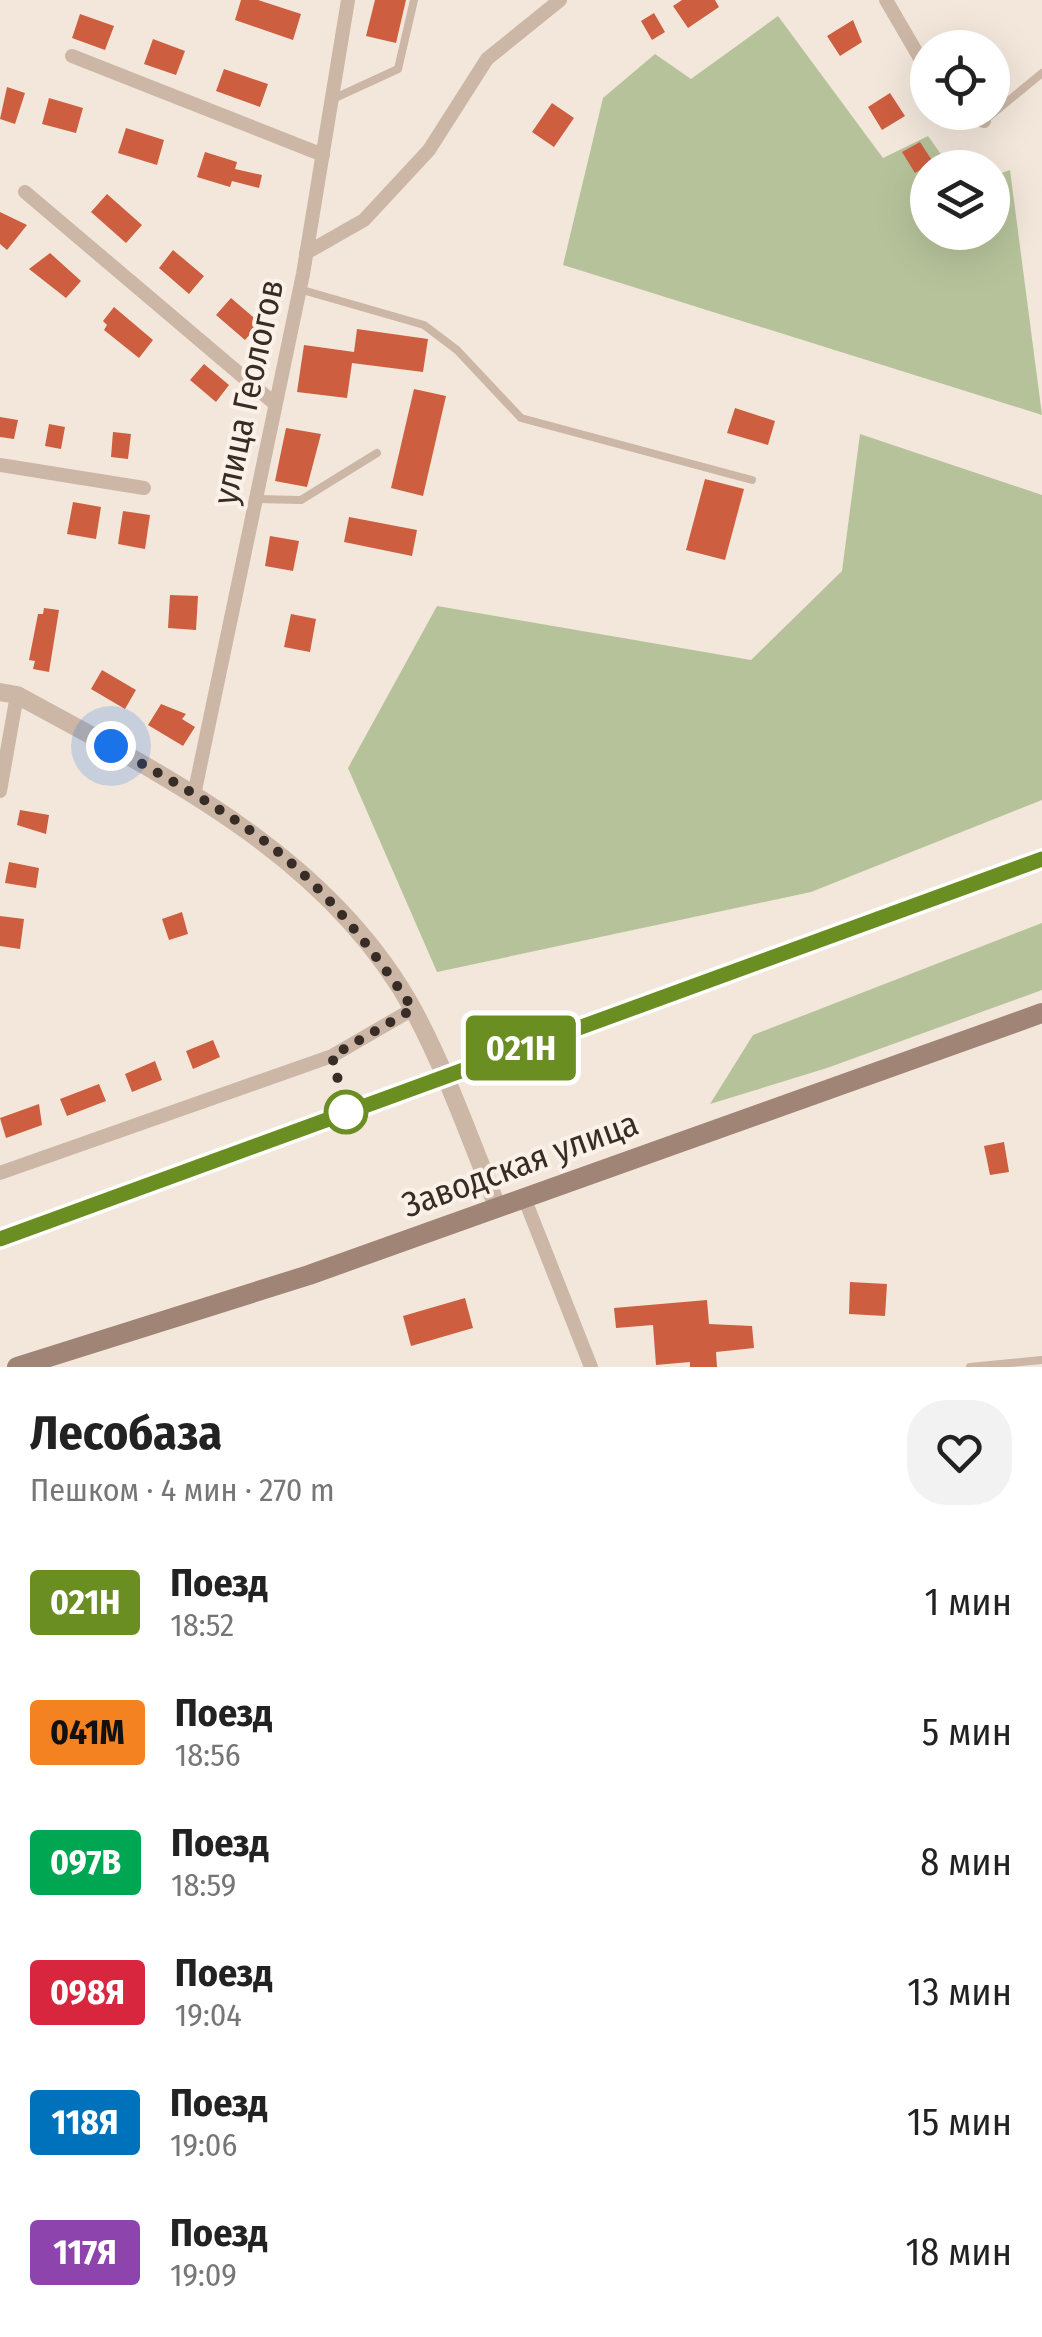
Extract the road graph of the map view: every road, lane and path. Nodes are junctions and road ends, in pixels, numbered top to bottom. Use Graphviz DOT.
graph roads {
  1 [pos="348,0"];
  2 [pos="414,0"];
  3 [pos="560,0"];
  4 [pos="886,0"];
  5 [pos="910,41"];
  6 [pos="72,56"];
  7 [pos="1042,73"];
  8 [pos="335,98"];
  9 [pos="1010,99"];
  10 [pos="323,155"];
  11 [pos="25,192"];
  12 [pos="306,253"];
  13 [pos="299,290"];
  14 [pos="274,403"];
  15 [pos="377,453"];
  16 [pos="0,464"];
  17 [pos="752,480"];
  18 [pos="144,488"];
  19 [pos="256,498"];
  20 [pos="8,694"];
  21 [pos="0,792"];
  22 [pos="194,795"];
  23 [pos="413,1009"];
  24 [pos="1042,1013"];
  25 [pos="0,1173"];
  26 [pos="525,1200"];
  27 [pos="496,1206"];
  28 [pos="1042,1360"];
  29 [pos="17,1367"];
  30 [pos="590,1367"];
  31 [pos="970,1367"];
  1 -- 8 [label="street, улица Геологов"];
  2 -- 8 [label="lane"];
  3 -- 12 [label="street"];
  4 -- 5 [label="street"];
  6 -- 10 [label="street"];
  7 -- 9 [label="lane"];
  8 -- 10 [label="street, улица Геологов"];
  10 -- 12 [label="street, улица Геологов"];
  11 -- 14 [label="street"];
  12 -- 13 [label="street, улица Геологов"];
  13 -- 14 [label="street, улица Геологов"];
  13 -- 17 [label="lane"];
  14 -- 19 [label="street, улица Геологов"];
  15 -- 19 [label="lane"];
  16 -- 18 [label="street"];
  19 -- 22 [label="street, улица Геологов"];
  20 -- 21 [label="street"];
  20 -- 22 [label="street"];
  22 -- 23 [label="street"];
  23 -- 25 [label="street"];
  23 -- 27 [label="street"];
  24 -- 26 [label="main road, Заводская улица"];
  26 -- 27 [label="main road, Заводская улица"];
  26 -- 30 [label="street"];
  27 -- 29 [label="main road, Заводская улица"];
  28 -- 31 [label="lane"];
}
